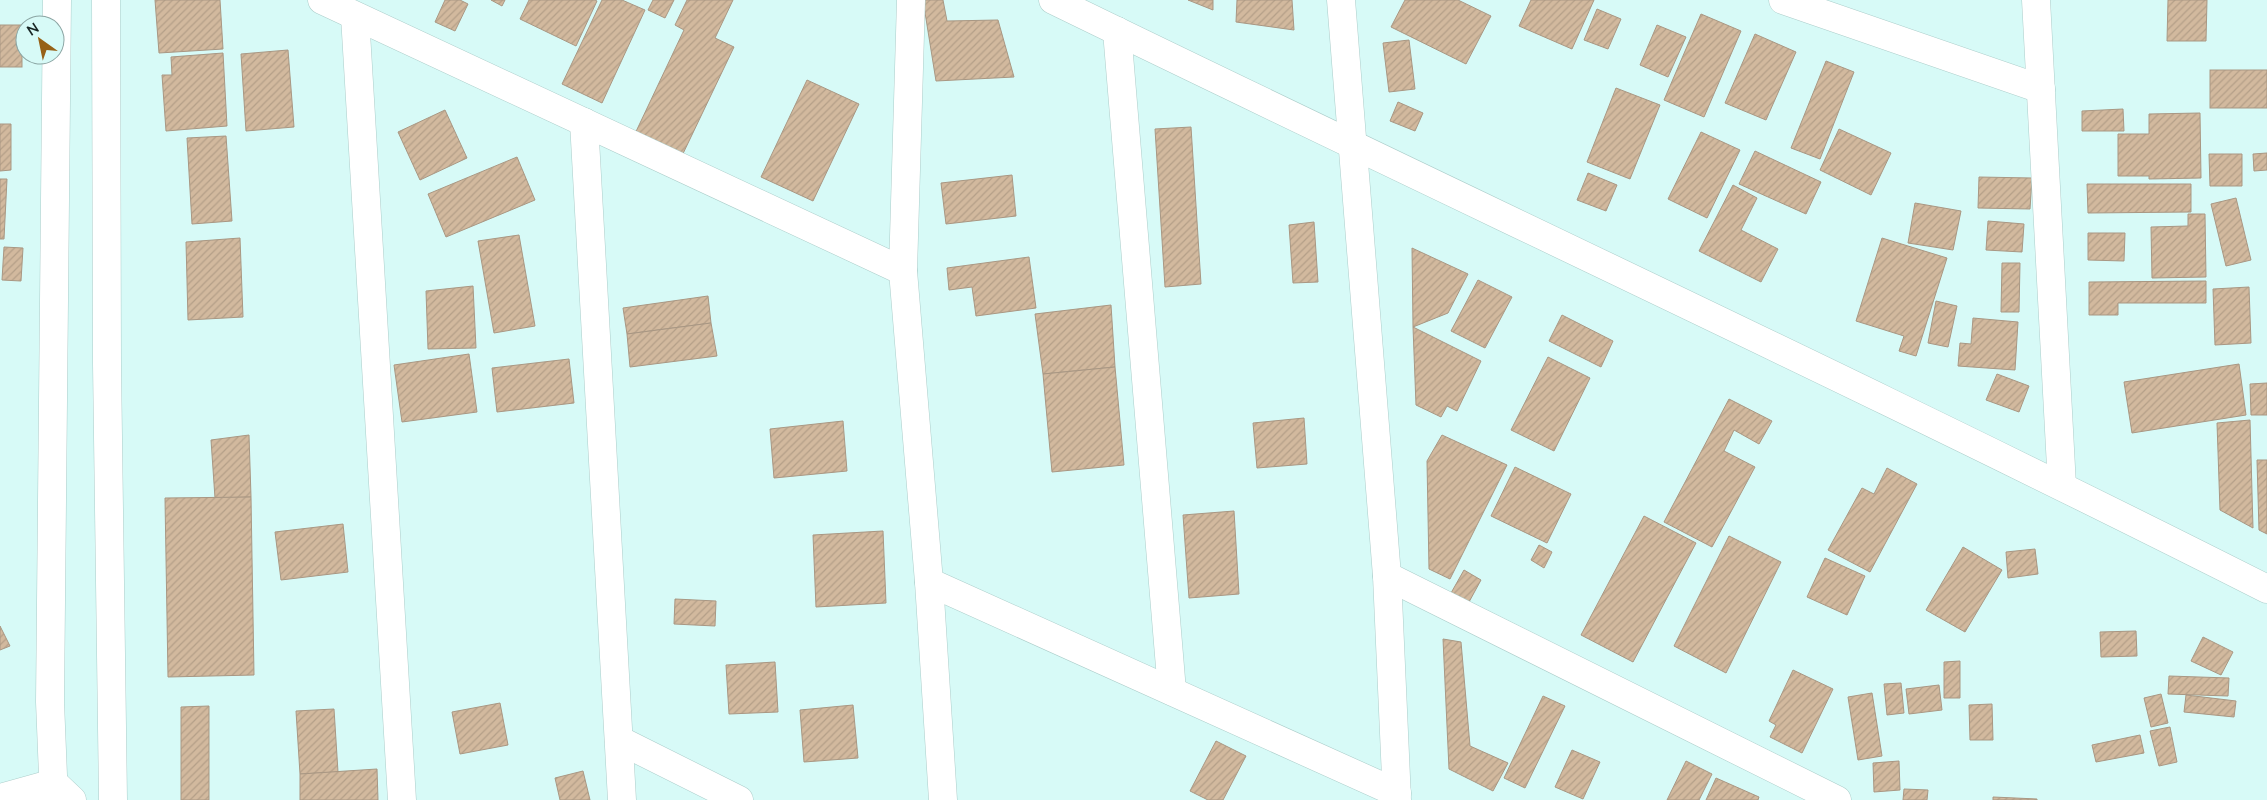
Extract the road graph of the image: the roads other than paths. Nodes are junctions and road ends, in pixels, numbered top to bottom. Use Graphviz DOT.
graph roads {
  1 [pos="57,0"];
  2 [pos="106,0"];
  3 [pos="322,0"];
  4 [pos="911,0"];
  5 [pos="1053,0"];
  6 [pos="1341,0"];
  7 [pos="1784,0"];
  8 [pos="2036,0"];
  9 [pos="355,16"];
  10 [pos="1117,31"];
  11 [pos="2041,89"];
  12 [pos="584,122"];
  13 [pos="1353,147"];
  14 [pos="903,271"];
  15 [pos="2062,486"];
  16 [pos="1387,576"];
  17 [pos="929,582"];
  18 [pos="2267,588"];
  19 [pos="1172,692"];
  20 [pos="619,740"];
  21 [pos="60,794"];
  22 [pos="1397,797"];
  23 [pos="0,798"];
  24 [pos="113,800"];
  25 [pos="402,800"];
  26 [pos="622,800"];
  27 [pos="739,800"];
  28 [pos="943,800"];
  29 [pos="1837,800"];
  1 -- 21 [label="street"];
  2 -- 24 [label="street"];
  3 -- 9 [label="street"];
  4 -- 14 [label="street"];
  5 -- 10 [label="street"];
  6 -- 13 [label="street"];
  7 -- 11 [label="street"];
  8 -- 11 [label="street"];
  9 -- 12 [label="street"];
  9 -- 25 [label="street"];
  10 -- 13 [label="street"];
  10 -- 19 [label="street"];
  11 -- 15 [label="street"];
  12 -- 14 [label="street"];
  12 -- 20 [label="street"];
  13 -- 15 [label="street"];
  13 -- 16 [label="street"];
  14 -- 17 [label="street"];
  15 -- 18 [label="street"];
  16 -- 22 [label="street"];
  16 -- 29 [label="street"];
  17 -- 19 [label="street"];
  17 -- 28 [label="street"];
  19 -- 22 [label="street"];
  20 -- 26 [label="street"];
  20 -- 27 [label="street"];
  21 -- 23 [label="street"];
}
